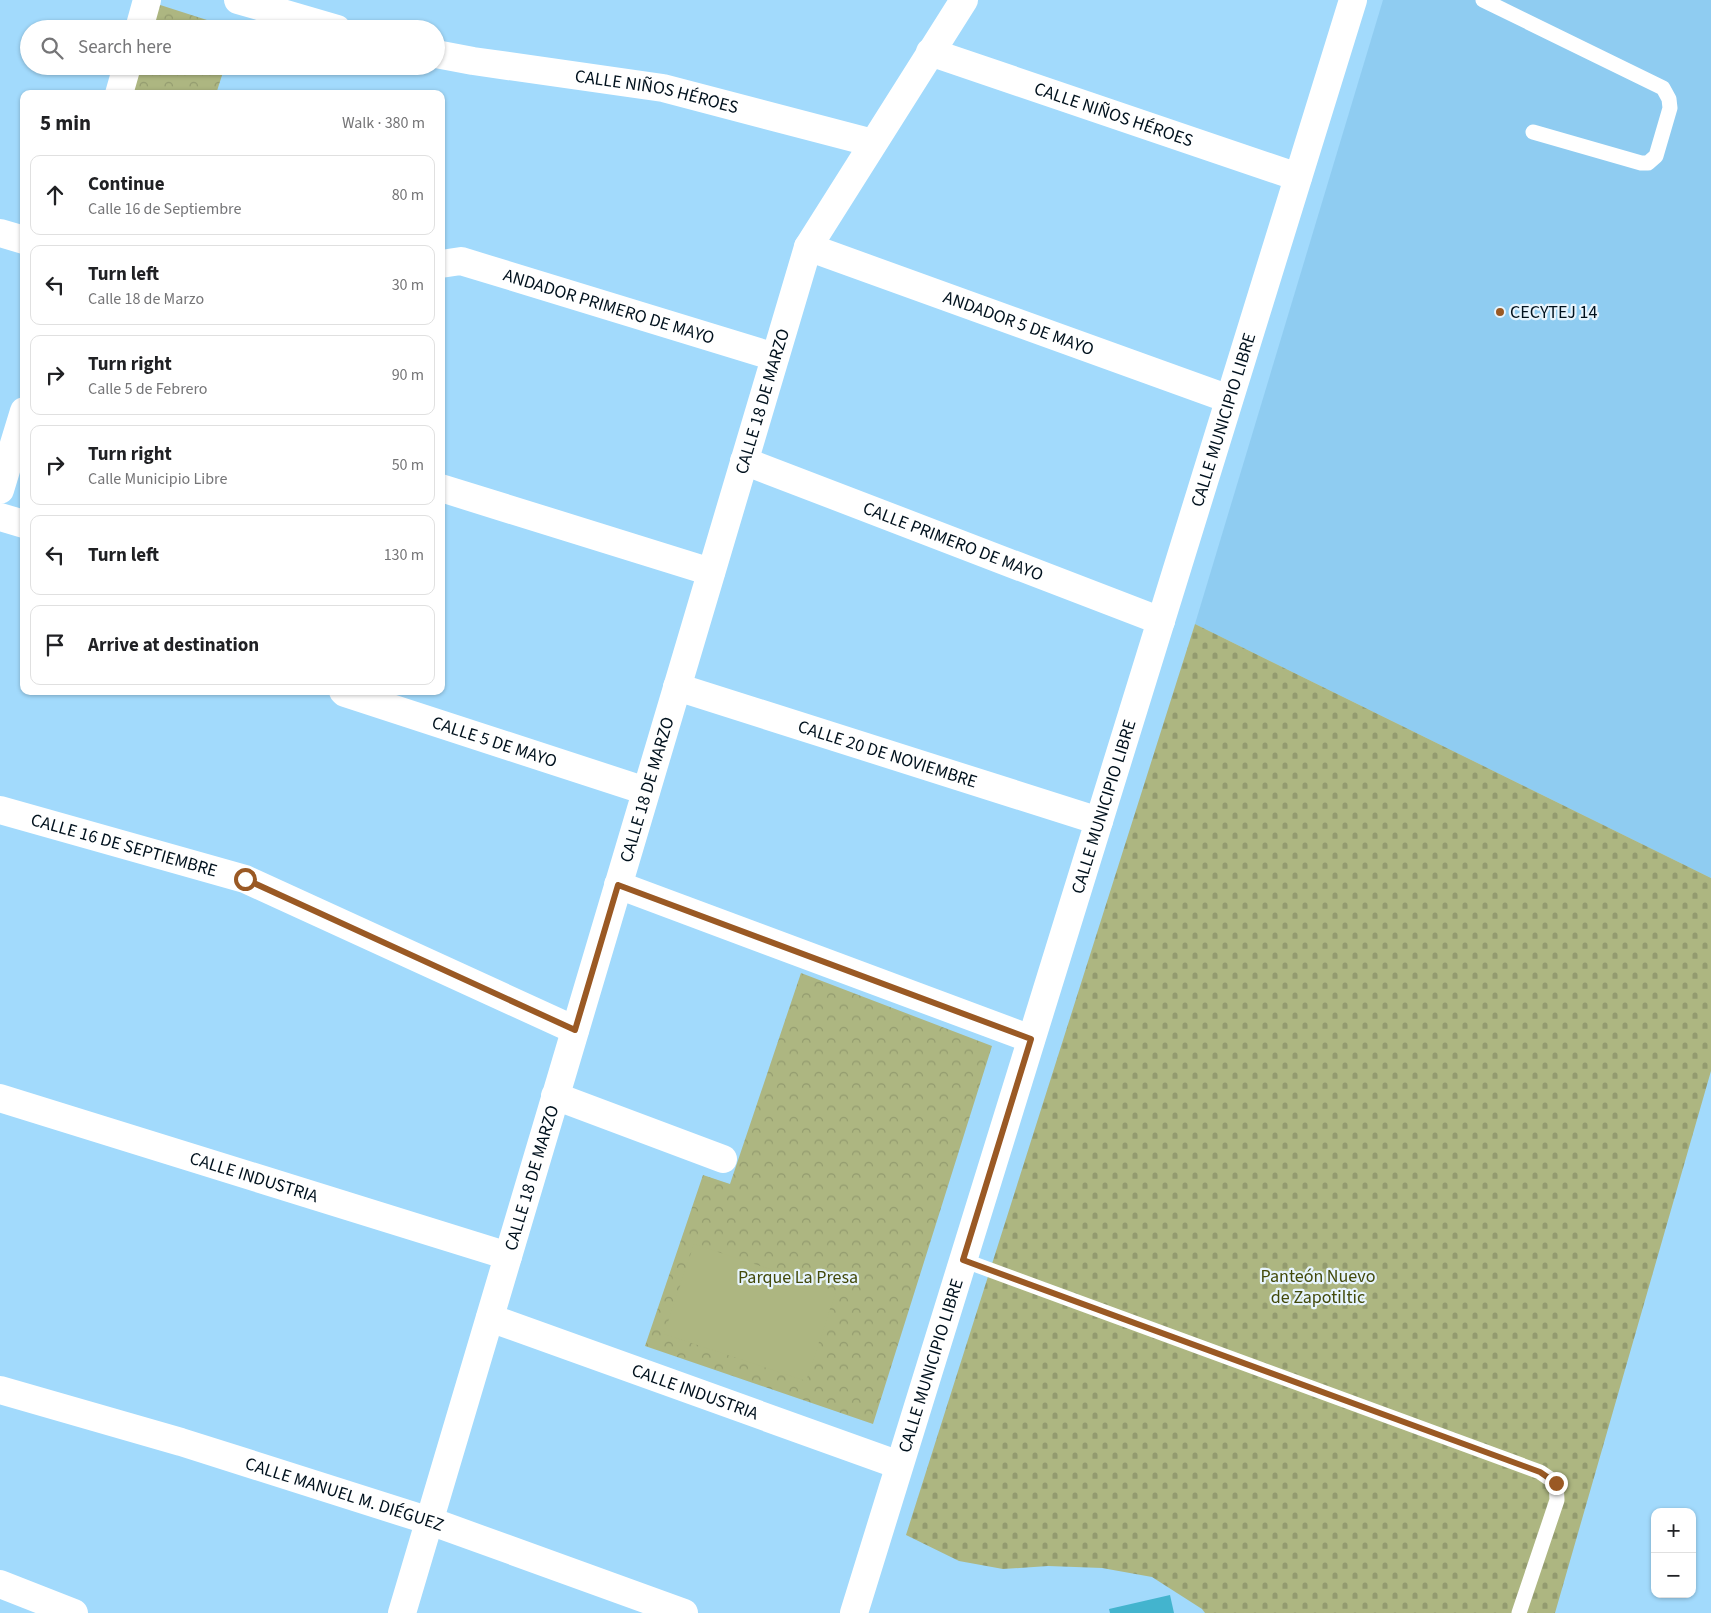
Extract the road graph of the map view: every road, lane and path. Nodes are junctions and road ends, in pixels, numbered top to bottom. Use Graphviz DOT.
graph roads {
  1 [pos="147,0"];
  2 [pos="238,0"];
  3 [pos="964,0"];
  4 [pos="1353,0"];
  5 [pos="1483,0"];
  6 [pos="141,20"];
  7 [pos="306,20"];
  8 [pos="930,52"];
  9 [pos="445,56"];
  10 [pos="125,75"];
  11 [pos="120,90"];
  12 [pos="1533,132"];
  13 [pos="873,142"];
  14 [pos="1298,176"];
  15 [pos="0,233"];
  16 [pos="20,239"];
  17 [pos="808,247"];
  18 [pos="445,263"];
  19 [pos="775,357"];
  20 [pos="1230,398"];
  21 [pos="20,424"];
  22 [pos="744,461"];
  23 [pos="445,489"];
  24 [pos="0,490"];
  25 [pos="0,517"];
  26 [pos="20,523"];
  27 [pos="711,572"];
  28 [pos="1161,620"];
  29 [pos="677,687"];
  30 [pos="355,695"];
  31 [pos="646,791"];
  32 [pos="0,810"];
  33 [pos="1099,821"];
  34 [pos="618,885"];
  35 [pos="575,1030"];
  36 [pos="1031,1039"];
  37 [pos="555,1096"];
  38 [pos="0,1098"];
  39 [pos="723,1159"];
  40 [pos="508,1256"];
  41 [pos="963,1260"];
  42 [pos="490,1318"];
  43 [pos="0,1390"];
  44 [pos="899,1466"];
  45 [pos="430,1521"];
  46 [pos="0,1584"];
  47 [pos="74,1613"];
  48 [pos="402,1613"];
  49 [pos="684,1613"];
  50 [pos="854,1613"];
  51 [pos="1519,1613"];
  1 -- 6 [label="street"];
  2 -- 7 [label="street"];
  3 -- 8 [label="street, CALLE 18 DE MARZO"];
  4 -- 14 [label="street, CALLE MUNICIPIO LIBRE"];
  5 -- 12 [label="lane"];
  8 -- 13 [label="street, CALLE 18 DE MARZO"];
  8 -- 14 [label="street, CALLE NIÑOS HÉROES"];
  9 -- 13 [label="street, CALLE NIÑOS HÉROES"];
  10 -- 11 [label="street"];
  13 -- 17 [label="street, CALLE 18 DE MARZO"];
  14 -- 20 [label="street, CALLE MUNICIPIO LIBRE"];
  15 -- 16 [label="street"];
  17 -- 19 [label="street, CALLE 18 DE MARZO"];
  17 -- 20 [label="street, ANDADOR 5 DE MAYO"];
  18 -- 19 [label="street, ANDADOR PRIMERO DE MAYO"];
  19 -- 22 [label="street, CALLE 18 DE MARZO"];
  20 -- 28 [label="street, CALLE MUNICIPIO LIBRE"];
  21 -- 24 [label="street"];
  22 -- 27 [label="street, CALLE 18 DE MARZO"];
  22 -- 28 [label="street, CALLE PRIMERO DE MAYO"];
  23 -- 27 [label="street"];
  25 -- 26 [label="street"];
  27 -- 29 [label="street, CALLE 18 DE MARZO"];
  28 -- 33 [label="street, CALLE MUNICIPIO LIBRE"];
  29 -- 31 [label="street, CALLE 18 DE MARZO"];
  29 -- 33 [label="street, CALLE 20 DE NOVIEMBRE"];
  30 -- 31 [label="street, CALLE 5 DE MAYO"];
  31 -- 34 [label="street, CALLE 18 DE MARZO"];
  32 -- 35 [label="street, CALLE 16 DE SEPTIEMBRE"];
  33 -- 36 [label="street, CALLE MUNICIPIO LIBRE"];
  34 -- 35 [label="street, CALLE 18 DE MARZO"];
  34 -- 36 [label="street"];
  35 -- 37 [label="street, CALLE 18 DE MARZO"];
  36 -- 41 [label="street, CALLE MUNICIPIO LIBRE"];
  37 -- 39 [label="street"];
  37 -- 40 [label="street, CALLE 18 DE MARZO"];
  38 -- 40 [label="street, CALLE INDUSTRIA"];
  40 -- 42 [label="street, CALLE 18 DE MARZO"];
  41 -- 44 [label="street, CALLE MUNICIPIO LIBRE"];
  41 -- 51 [label="lane"];
  42 -- 44 [label="street, CALLE INDUSTRIA"];
  42 -- 45 [label="street, CALLE 18 DE MARZO"];
  43 -- 45 [label="street, CALLE MANUEL M. DIÉGUEZ"];
  44 -- 50 [label="street, CALLE MUNICIPIO LIBRE"];
  45 -- 48 [label="street, CALLE 18 DE MARZO"];
  45 -- 49 [label="street, CALLE MANUEL M. DIÉGUEZ"];
  46 -- 47 [label="street"];
}
